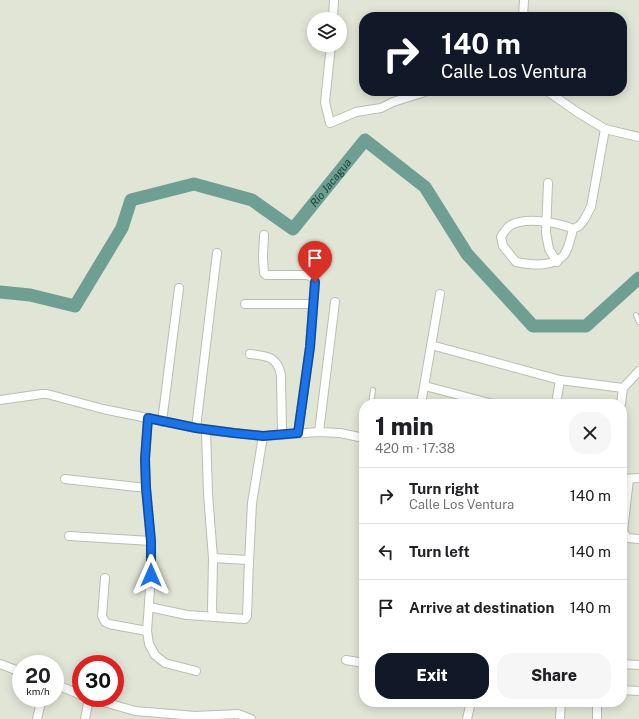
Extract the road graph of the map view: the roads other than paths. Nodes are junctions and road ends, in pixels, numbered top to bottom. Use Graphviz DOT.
graph roads {
  1 [pos="334,0"];
  2 [pos="524,0"];
  3 [pos="333,12"];
  4 [pos="523,12"];
  5 [pos="330,52"];
  6 [pos="412,96"];
  7 [pos="554,96"];
  8 [pos="605,129"];
  9 [pos="639,137"];
  10 [pos="548,183"];
  11 [pos="546,222"];
  12 [pos="573,228"];
  13 [pos="264,235"];
  14 [pos="218,253"];
  15 [pos="557,262"];
  16 [pos="179,288"];
  17 [pos="440,294"];
  18 [pos="334,302"];
  19 [pos="245,304"];
  20 [pos="313,304"];
  21 [pos="636,315"];
  22 [pos="639,322"];
  23 [pos="431,345"];
  24 [pos="250,354"];
  25 [pos="639,371"];
  26 [pos="560,380"];
  27 [pos="425,386"];
  28 [pos="623,388"];
  29 [pos="373,390"];
  30 [pos="372,399"];
  31 [pos="422,399"];
  32 [pos="475,399"];
  33 [pos="557,399"];
  34 [pos="622,399"];
  35 [pos="0,400"];
  36 [pos="148,418"];
  37 [pos="162,422"];
  38 [pos="196,428"];
  39 [pos="206,430"];
  40 [pos="319,432"];
  41 [pos="298,433"];
  42 [pos="282,434"];
  43 [pos="263,436"];
  44 [pos="359,437"];
  45 [pos="639,478"];
  46 [pos="65,479"];
  47 [pos="627,479"];
  48 [pos="146,488"];
  49 [pos="69,536"];
  50 [pos="627,538"];
  51 [pos="639,539"];
  52 [pos="151,541"];
  53 [pos="213,558"];
  54 [pos="249,562"];
  55 [pos="105,578"];
  56 [pos="149,607"];
  57 [pos="213,617"];
  58 [pos="147,631"];
  59 [pos="346,660"];
  60 [pos="359,662"];
  61 [pos="0,664"];
  62 [pos="627,664"];
  63 [pos="639,665"];
  64 [pos="12,669"];
  65 [pos="196,671"];
  66 [pos="627,690"];
  67 [pos="639,691"];
  68 [pos="40,707"];
  69 [pos="87,707"];
  70 [pos="113,707"];
  71 [pos="471,707"];
  72 [pos="561,707"];
  73 [pos="598,707"];
  74 [pos="134,715"];
  75 [pos="37,719"];
  76 [pos="85,719"];
  77 [pos="251,719"];
  78 [pos="467,719"];
  79 [pos="560,719"];
  80 [pos="597,719"];
  1 -- 3 [label="street"];
  2 -- 4 [label="street"];
  5 -- 6 [label="street"];
  7 -- 8 [label="street"];
  8 -- 9 [label="street"];
  8 -- 12 [label="street"];
  10 -- 11 [label="street"];
  11 -- 12 [label="street"];
  11 -- 15 [label="street"];
  11 -- 15 [label="street"];
  12 -- 15 [label="street"];
  13 -- 20 [label="street"];
  14 -- 38 [label="street"];
  16 -- 37 [label="street"];
  17 -- 23 [label="street"];
  18 -- 40 [label="street"];
  19 -- 20 [label="street"];
  20 -- 41 [label="street"];
  21 -- 22 [label="lane"];
  23 -- 26 [label="street"];
  23 -- 27 [label="street"];
  24 -- 42 [label="street"];
  25 -- 28 [label="street"];
  26 -- 28 [label="street"];
  26 -- 33 [label="street"];
  27 -- 31 [label="street"];
  27 -- 32 [label="street"];
  28 -- 34 [label="street"];
  29 -- 30 [label="lane"];
  35 -- 36 [label="street"];
  36 -- 37 [label="street"];
  36 -- 48 [label="street"];
  37 -- 38 [label="street"];
  38 -- 39 [label="street"];
  39 -- 43 [label="street"];
  39 -- 53 [label="street"];
  40 -- 41 [label="street"];
  40 -- 44 [label="street"];
  41 -- 42 [label="street"];
  42 -- 43 [label="street"];
  43 -- 54 [label="street"];
  45 -- 47 [label="street"];
  46 -- 48 [label="street"];
  48 -- 52 [label="street"];
  49 -- 52 [label="street"];
  50 -- 51 [label="street"];
  52 -- 56 [label="street"];
  53 -- 54 [label="street"];
  53 -- 57 [label="street"];
  54 -- 57 [label="street"];
  55 -- 58 [label="street"];
  56 -- 57 [label="street"];
  56 -- 58 [label="street"];
  58 -- 65 [label="street"];
  59 -- 60 [label="street"];
  61 -- 64 [label="street"];
  62 -- 63 [label="street"];
  66 -- 67 [label="street"];
  68 -- 75 [label="street"];
  69 -- 76 [label="street"];
  70 -- 74 [label="street"];
  71 -- 78 [label="street"];
  72 -- 79 [label="street"];
  73 -- 80 [label="street"];
  74 -- 77 [label="street"];
}
